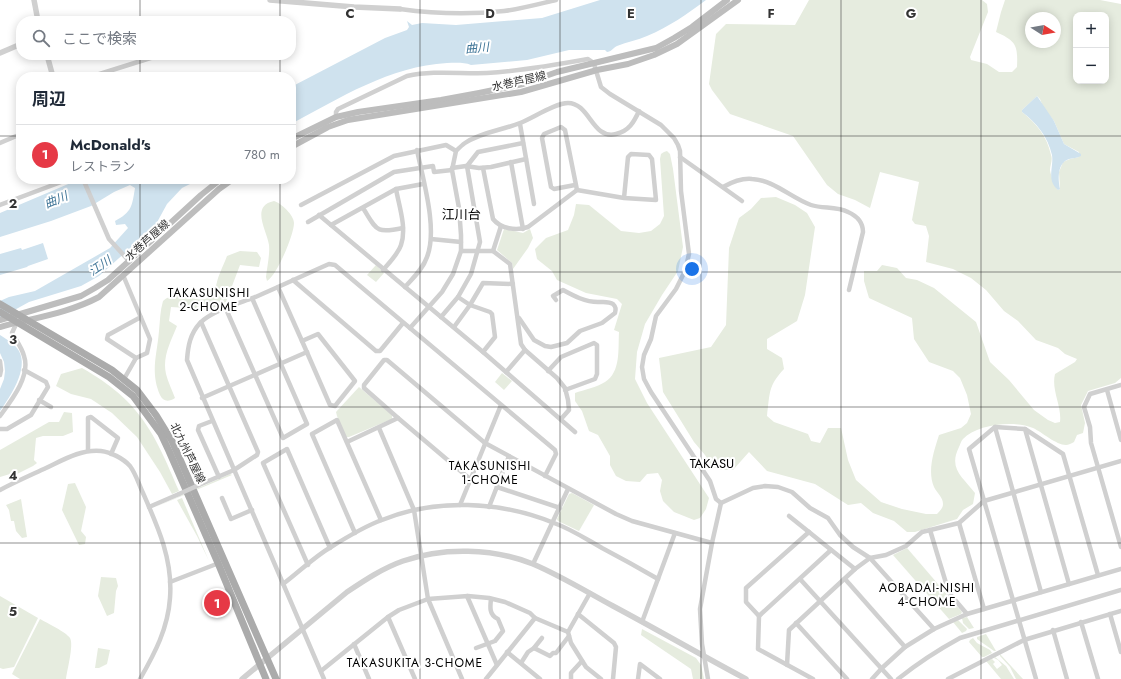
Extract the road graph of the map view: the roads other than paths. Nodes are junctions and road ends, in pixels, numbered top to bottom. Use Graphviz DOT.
graph roads {
  1 [pos="34,0"];
  2 [pos="270,0"];
  3 [pos="556,0"];
  4 [pos="727,0"];
  5 [pos="738,0"];
  6 [pos="400,10"];
  7 [pos="37,16"];
  8 [pos="16,46"];
  9 [pos="0,52"];
  10 [pos="48,60"];
  11 [pos="144,60"];
  12 [pos="595,67"];
  13 [pos="52,72"];
  14 [pos="106,72"];
  15 [pos="639,111"];
  16 [pos="336,117"];
  17 [pos="520,124"];
  18 [pos="16,136"];
  19 [pos="296,137"];
  20 [pos="0,143"];
  21 [pos="296,144"];
  22 [pos="523,144"];
  23 [pos="417,150"];
  24 [pos="456,150"];
  25 [pos="680,157"];
  26 [pos="526,159"];
  27 [pos="511,162"];
  28 [pos="467,166"];
  29 [pos="420,168"];
  30 [pos="483,168"];
  31 [pos="452,169"];
  32 [pos="56,184"];
  33 [pos="85,184"];
  34 [pos="214,184"];
  35 [pos="226,184"];
  36 [pos="423,184"];
  37 [pos="576,187"];
  38 [pos="723,187"];
  39 [pos="396,189"];
  40 [pos="624,198"];
  41 [pos="742,201"];
  42 [pos="534,204"];
  43 [pos="0,205"];
  44 [pos="301,205"];
  45 [pos="363,208"];
  46 [pos="319,215"];
  47 [pos="308,222"];
  48 [pos="331,225"];
  49 [pos="501,226"];
  50 [pos="403,228"];
  51 [pos="523,229"];
  52 [pos="431,239"];
  53 [pos="461,242"];
  54 [pos="461,251"];
  55 [pos="478,251"];
  56 [pos="493,251"];
  57 [pos="127,259"];
  58 [pos="383,270"];
  59 [pos="123,275"];
  60 [pos="292,280"];
  61 [pos="513,284"];
  62 [pos="278,287"];
  63 [pos="405,287"];
  64 [pos="849,290"];
  65 [pos="458,297"];
  66 [pos="252,298"];
  67 [pos="556,300"];
  68 [pos="0,304"];
  69 [pos="470,305"];
  70 [pos="429,307"];
  71 [pos="226,309"];
  72 [pos="9,316"];
  73 [pos="141,317"];
  74 [pos="441,317"];
  75 [pos="518,317"];
  76 [pos="27,319"];
  77 [pos="201,322"];
  78 [pos="403,323"];
  79 [pos="0,326"];
  80 [pos="454,327"];
  81 [pos="410,328"];
  82 [pos="302,341"];
  83 [pos="525,350"];
  84 [pos="307,352"];
  85 [pos="483,352"];
  86 [pos="136,358"];
  87 [pos="0,361"];
  88 [pos="281,363"];
  89 [pos="24,370"];
  90 [pos="548,371"];
  91 [pos="506,372"];
  92 [pos="0,375"];
  93 [pos="256,375"];
  94 [pos="124,379"];
  95 [pos="1121,385"];
  96 [pos="229,386"];
  97 [pos="565,390"];
  98 [pos="1107,390"];
  99 [pos="202,398"];
  100 [pos="39,400"];
  101 [pos="501,405"];
  102 [pos="51,407"];
  103 [pos="0,416"];
  104 [pos="398,418"];
  105 [pos="561,419"];
  106 [pos="212,421"];
  107 [pos="995,427"];
  108 [pos="379,428"];
  109 [pos="0,429"];
  110 [pos="1025,429"];
  111 [pos="575,432"];
  112 [pos="1121,440"];
  113 [pos="347,442"];
  114 [pos="485,443"];
  115 [pos="88,451"];
  116 [pos="111,454"];
  117 [pos="509,456"];
  118 [pos="1121,461"];
  119 [pos="1097,468"];
  120 [pos="234,470"];
  121 [pos="545,476"];
  122 [pos="1069,476"];
  123 [pos="219,477"];
  124 [pos="470,479"];
  125 [pos="1041,484"];
  126 [pos="497,486"];
  127 [pos="568,489"];
  128 [pos="0,490"];
  129 [pos="1012,492"];
  130 [pos="222,498"];
  131 [pos="984,501"];
  132 [pos="721,503"];
  133 [pos="460,505"];
  134 [pos="149,507"];
  135 [pos="489,507"];
  136 [pos="560,508"];
  137 [pos="252,510"];
  138 [pos="414,510"];
  139 [pos="789,516"];
  140 [pos="381,520"];
  141 [pos="554,522"];
  142 [pos="959,523"];
  143 [pos="930,530"];
  144 [pos="809,532"];
  145 [pos="675,533"];
  146 [pos="355,534"];
  147 [pos="712,543"];
  148 [pos="1121,547"];
  149 [pos="330,548"];
  150 [pos="831,550"];
  151 [pos="422,556"];
  152 [pos="870,558"];
  153 [pos="222,562"];
  154 [pos="308,564"];
  155 [pos="533,564"];
  156 [pos="855,569"];
  157 [pos="1121,569"];
  158 [pos="1098,575"];
  159 [pos="658,579"];
  160 [pos="800,579"];
  161 [pos="844,579"];
  162 [pos="170,582"];
  163 [pos="283,584"];
  164 [pos="1069,584"];
  165 [pos="1121,590"];
  166 [pos="1041,592"];
  167 [pos="590,593"];
  168 [pos="467,596"];
  169 [pos="428,599"];
  170 [pos="491,599"];
  171 [pos="1014,600"];
  172 [pos="820,601"];
  173 [pos="984,609"];
  174 [pos="1121,611"];
  175 [pos="578,614"];
  176 [pos="967,614"];
  177 [pos="1110,614"];
  178 [pos="759,616"];
  179 [pos="388,617"];
  180 [pos="535,618"];
  181 [pos="1019,620"];
  182 [pos="642,622"];
  183 [pos="1081,622"];
  184 [pos="796,623"];
  185 [pos="302,629"];
  186 [pos="934,629"];
  187 [pos="1053,630"];
  188 [pos="568,634"];
  189 [pos="542,638"];
  190 [pos="1024,640"];
  191 [pos="354,644"];
  192 [pos="488,644"];
  193 [pos="905,647"];
  194 [pos="476,648"];
  195 [pos="534,648"];
  196 [pos="507,652"];
  197 [pos="1121,652"];
  198 [pos="704,657"];
  199 [pos="267,659"];
  200 [pos="582,661"];
  201 [pos="521,663"];
  202 [pos="260,664"];
  203 [pos="497,665"];
  204 [pos="787,665"];
  205 [pos="882,668"];
  206 [pos="321,671"];
  207 [pos="807,678"];
  208 [pos="140,679"];
  209 [pos="242,679"];
  210 [pos="266,679"];
  211 [pos="276,679"];
  212 [pos="324,679"];
  213 [pos="369,679"];
  214 [pos="415,679"];
  215 [pos="462,679"];
  216 [pos="486,679"];
  217 [pos="540,679"];
  218 [pos="571,679"];
  219 [pos="601,679"];
  220 [pos="613,679"];
  221 [pos="638,679"];
  222 [pos="660,679"];
  223 [pos="708,679"];
  224 [pos="746,679"];
  225 [pos="813,679"];
  226 [pos="847,679"];
  227 [pos="872,679"];
  228 [pos="891,679"];
  229 [pos="898,679"];
  230 [pos="948,679"];
  231 [pos="1036,679"];
  232 [pos="1067,679"];
  233 [pos="1098,679"];
  1 -- 7 [label="street"];
  2 -- 6 [label="street"];
  3 -- 6 [label="street"];
  4 -- 12 [label="main road, 水巻芦屋線"];
  5 -- 12 [label="main road, 水巻芦屋線"];
  8 -- 9 [label="street"];
  10 -- 13 [label="street"];
  11 -- 14 [label="street"];
  12 -- 15 [label="street"];
  12 -- 16 [label="main road, 水巻芦屋線"];
  12 -- 16 [label="street"];
  12 -- 21 [label="main road, 水巻芦屋線"];
  15 -- 17 [label="street"];
  15 -- 25 [label="street"];
  16 -- 19 [label="main road, 水巻芦屋線"];
  17 -- 22 [label="street"];
  17 -- 24 [label="street"];
  18 -- 20 [label="street"];
  22 -- 26 [label="street"];
  22 -- 28 [label="street"];
  23 -- 24 [label="street"];
  23 -- 29 [label="street"];
  23 -- 44 [label="street"];
  24 -- 31 [label="street"];
  25 -- 38 [label="street"];
  25 -- 132 [label="street"];
  26 -- 27 [label="street"];
  26 -- 42 [label="street"];
  27 -- 30 [label="street"];
  27 -- 51 [label="street"];
  28 -- 30 [label="street"];
  28 -- 31 [label="street"];
  28 -- 55 [label="street"];
  29 -- 31 [label="street"];
  29 -- 36 [label="street"];
  29 -- 46 [label="street"];
  30 -- 49 [label="street"];
  31 -- 53 [label="street"];
  32 -- 43 [label="street"];
  33 -- 57 [label="street"];
  34 -- 57 [label="main road, 水巻芦屋線"];
  35 -- 59 [label="main road, 水巻芦屋線"];
  36 -- 39 [label="street"];
  36 -- 52 [label="street"];
  37 -- 37 [label="street"];
  37 -- 40 [label="street"];
  37 -- 51 [label="street"];
  38 -- 41 [label="street"];
  38 -- 64 [label="street"];
  39 -- 45 [label="street"];
  39 -- 50 [label="street"];
  40 -- 40 [label="street"];
  45 -- 48 [label="street"];
  45 -- 50 [label="street"];
  46 -- 47 [label="street"];
  46 -- 48 [label="street"];
  48 -- 58 [label="street"];
  49 -- 51 [label="street"];
  49 -- 56 [label="street"];
  50 -- 58 [label="street"];
  52 -- 53 [label="street"];
  52 -- 63 [label="street"];
  53 -- 54 [label="street"];
  54 -- 55 [label="street"];
  54 -- 70 [label="street"];
  55 -- 56 [label="street"];
  55 -- 65 [label="street"];
  56 -- 61 [label="street"];
  57 -- 72 [label="main road, 水巻芦屋線"];
  58 -- 63 [label="street"];
  59 -- 73 [label="street"];
  59 -- 76 [label="main road, 水巻芦屋線"];
  60 -- 62 [label="street"];
  60 -- 78 [label="street"];
  60 -- 78 [label="street"];
  61 -- 69 [label="street"];
  61 -- 75 [label="street"];
  62 -- 66 [label="street"];
  62 -- 82 [label="street"];
  63 -- 70 [label="street"];
  65 -- 69 [label="street"];
  65 -- 74 [label="street"];
  66 -- 71 [label="street"];
  66 -- 88 [label="street"];
  67 -- 75 [label="street"];
  68 -- 72 [label="main road, 北九州芦屋線"];
  69 -- 80 [label="street"];
  69 -- 85 [label="street"];
  70 -- 74 [label="street"];
  70 -- 81 [label="street"];
  71 -- 77 [label="street"];
  71 -- 93 [label="street"];
  72 -- 76 [label="main road, 北九州芦屋線"];
  72 -- 79 [label="main road, 水巻芦屋線"];
  72 -- 89 [label="street"];
  72 -- 153 [label="main road, 北九州芦屋線"];
  73 -- 86 [label="street"];
  73 -- 86 [label="street"];
  74 -- 80 [label="street"];
  75 -- 83 [label="street"];
  76 -- 94 [label="main road, 北九州芦屋線"];
  77 -- 96 [label="street"];
  77 -- 99 [label="street"];
  78 -- 81 [label="street"];
  80 -- 85 [label="street"];
  81 -- 101 [label="street"];
  82 -- 84 [label="street"];
  82 -- 84 [label="street"];
  83 -- 90 [label="street"];
  83 -- 91 [label="street"];
  84 -- 88 [label="street"];
  85 -- 91 [label="street"];
  86 -- 94 [label="street"];
  87 -- 92 [label="street"];
  88 -- 93 [label="street"];
  88 -- 93 [label="street"];
  89 -- 100 [label="street"];
  89 -- 103 [label="street"];
  90 -- 97 [label="street"];
  90 -- 97 [label="street"];
  91 -- 105 [label="street"];
  93 -- 96 [label="street"];
  94 -- 153 [label="main road, 北九州芦屋線"];
  95 -- 98 [label="street"];
  96 -- 99 [label="street"];
  96 -- 120 [label="street"];
  97 -- 105 [label="street"];
  98 -- 112 [label="street"];
  98 -- 119 [label="street"];
  99 -- 106 [label="street"];
  100 -- 102 [label="street"];
  100 -- 109 [label="street"];
  101 -- 114 [label="street"];
  101 -- 121 [label="street"];
  104 -- 108 [label="street"];
  104 -- 114 [label="street"];
  104 -- 124 [label="street"];
  105 -- 111 [label="street"];
  106 -- 120 [label="street"];
  106 -- 123 [label="street"];
  107 -- 110 [label="street"];
  107 -- 129 [label="street"];
  107 -- 131 [label="street"];
  108 -- 113 [label="street"];
  108 -- 138 [label="street"];
  110 -- 122 [label="street"];
  110 -- 125 [label="street"];
  113 -- 140 [label="street"];
  113 -- 146 [label="street"];
  114 -- 117 [label="street"];
  114 -- 124 [label="street"];
  115 -- 116 [label="street"];
  115 -- 116 [label="street"];
  115 -- 128 [label="street"];
  116 -- 134 [label="street"];
  117 -- 121 [label="street"];
  117 -- 126 [label="street"];
  118 -- 119 [label="street"];
  119 -- 122 [label="street"];
  119 -- 148 [label="street"];
  120 -- 123 [label="street"];
  120 -- 137 [label="street"];
  121 -- 127 [label="street"];
  122 -- 125 [label="street"];
  122 -- 158 [label="street"];
  123 -- 134 [label="street, bridge"];
  124 -- 133 [label="street"];
  125 -- 129 [label="street"];
  125 -- 164 [label="street"];
  126 -- 135 [label="street"];
  126 -- 136 [label="street"];
  127 -- 136 [label="street"];
  127 -- 145 [label="street"];
  129 -- 131 [label="street"];
  129 -- 166 [label="street"];
  130 -- 137 [label="street"];
  131 -- 142 [label="street"];
  131 -- 171 [label="street"];
  132 -- 147 [label="street"];
  132 -- 152 [label="street"];
  133 -- 135 [label="street"];
  133 -- 138 [label="street"];
  134 -- 162 [label="street"];
  135 -- 141 [label="street"];
  136 -- 141 [label="street"];
  137 -- 163 [label="street"];
  138 -- 140 [label="street"];
  138 -- 151 [label="street"];
  139 -- 144 [label="street"];
  140 -- 146 [label="street"];
  141 -- 155 [label="street"];
  141 -- 159 [label="street"];
  142 -- 143 [label="street"];
  142 -- 173 [label="street"];
  143 -- 152 [label="street"];
  143 -- 176 [label="street"];
  144 -- 150 [label="street"];
  144 -- 178 [label="street"];
  145 -- 147 [label="street"];
  145 -- 159 [label="street"];
  146 -- 149 [label="street"];
  147 -- 198 [label="street"];
  149 -- 154 [label="street"];
  149 -- 154 [label="street"];
  150 -- 156 [label="street"];
  150 -- 160 [label="street"];
  151 -- 155 [label="street"];
  151 -- 169 [label="street"];
  151 -- 185 [label="street"];
  152 -- 156 [label="street"];
  152 -- 186 [label="street"];
  153 -- 162 [label="street"];
  153 -- 199 [label="main road, 北九州芦屋線"];
  153 -- 202 [label="main road, 北九州芦屋線"];
  154 -- 163 [label="street"];
  155 -- 167 [label="street"];
  156 -- 161 [label="street"];
  157 -- 158 [label="street"];
  158 -- 164 [label="street"];
  159 -- 182 [label="street"];
  160 -- 172 [label="street"];
  160 -- 178 [label="street"];
  161 -- 172 [label="street"];
  161 -- 193 [label="street"];
  162 -- 208 [label="street"];
  163 -- 185 [label="street"];
  164 -- 166 [label="street"];
  165 -- 181 [label="street"];
  166 -- 171 [label="street"];
  167 -- 175 [label="street"];
  167 -- 182 [label="street"];
  168 -- 169 [label="street"];
  168 -- 170 [label="street"];
  168 -- 192 [label="street"];
  169 -- 179 [label="street"];
  169 -- 215 [label="street"];
  170 -- 180 [label="street"];
  170 -- 192 [label="street"];
  171 -- 173 [label="street"];
  171 -- 181 [label="street"];
  172 -- 184 [label="street"];
  172 -- 205 [label="street"];
  173 -- 176 [label="street"];
  174 -- 177 [label="street"];
  175 -- 188 [label="street"];
  175 -- 220 [label="street"];
  176 -- 186 [label="street"];
  177 -- 183 [label="street"];
  177 -- 197 [label="street"];
  178 -- 204 [label="street"];
  179 -- 191 [label="street"];
  179 -- 214 [label="street"];
  180 -- 188 [label="street"];
  180 -- 196 [label="street"];
  181 -- 190 [label="street"];
  181 -- 229 [label="street"];
  182 -- 198 [label="street"];
  183 -- 187 [label="street"];
  183 -- 233 [label="street"];
  184 -- 204 [label="street"];
  184 -- 226 [label="street"];
  185 -- 199 [label="street"];
  185 -- 206 [label="street"];
  186 -- 193 [label="street"];
  187 -- 190 [label="street"];
  187 -- 232 [label="street"];
  188 -- 195 [label="street"];
  188 -- 200 [label="street"];
  189 -- 195 [label="street"];
  190 -- 230 [label="street"];
  190 -- 231 [label="street"];
  191 -- 206 [label="street"];
  191 -- 213 [label="street"];
  192 -- 194 [label="street"];
  192 -- 203 [label="street"];
  193 -- 205 [label="street"];
  195 -- 201 [label="street"];
  196 -- 201 [label="street"];
  196 -- 203 [label="street"];
  198 -- 223 [label="street"];
  198 -- 224 [label="street"];
  199 -- 202 [label="street"];
  199 -- 211 [label="main road, 北九州芦屋線"];
  200 -- 218 [label="street"];
  200 -- 219 [label="street"];
  201 -- 217 [label="street"];
  202 -- 209 [label="street"];
  202 -- 210 [label="main road, 北九州芦屋線"];
  203 -- 216 [label="street"];
  204 -- 207 [label="street"];
  205 -- 227 [label="street"];
  205 -- 228 [label="street"];
  206 -- 212 [label="street"];
  207 -- 225 [label="street"];
  221 -- 222 [label="street"];
}
